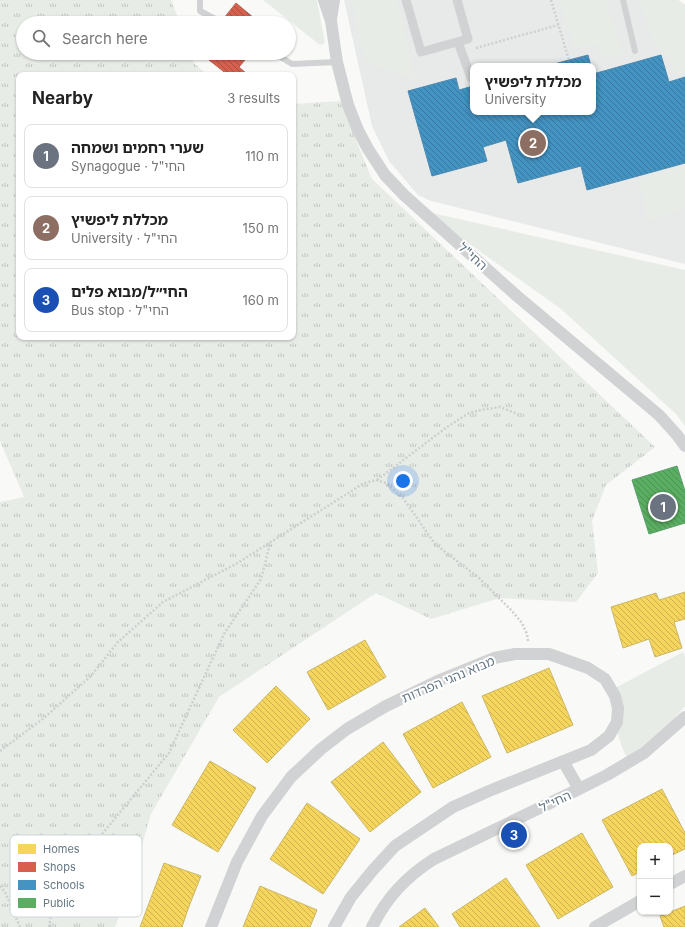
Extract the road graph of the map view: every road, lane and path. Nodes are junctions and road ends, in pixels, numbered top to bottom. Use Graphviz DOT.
graph roads {
  1 [pos="200,0"];
  2 [pos="324,0"];
  3 [pos="334,0"];
  4 [pos="406,0"];
  5 [pos="457,0"];
  6 [pos="551,0"];
  7 [pos="623,0"];
  8 [pos="210,16"];
  9 [pos="331,21"];
  10 [pos="558,25"];
  11 [pos="458,42"];
  12 [pos="635,51"];
  13 [pos="462,52"];
  14 [pos="285,60"];
  15 [pos="569,60"];
  16 [pos="337,62"];
  17 [pos="470,75"];
  18 [pos="520,414"];
  19 [pos="685,446"];
  20 [pos="376,480"];
  21 [pos="270,543"];
  22 [pos="529,653"];
  23 [pos="685,717"];
  24 [pos="0,751"];
  25 [pos="563,761"];
  26 [pos="579,789"];
  27 [pos="101,835"];
  28 [pos="685,876"];
  29 [pos="673,882"];
  30 [pos="0,886"];
  31 [pos="637,903"];
  32 [pos="10,904"];
  33 [pos="16,917"];
  34 [pos="51,917"];
  35 [pos="20,927"];
  36 [pos="49,927"];
  37 [pos="211,927"];
  38 [pos="334,927"];
  39 [pos="372,927"];
  40 [pos="595,927"];
  1 -- 8 [label="lane"];
  2 -- 9 [label="street, החי\"ל"];
  3 -- 9 [label="street, החי\"ל"];
  4 -- 11 [label="street"];
  5 -- 11 [label="street"];
  6 -- 10 [label="path"];
  7 -- 12 [label="lane"];
  9 -- 16 [label="street, החי\"ל"];
  10 -- 13 [label="path"];
  10 -- 15 [label="path"];
  11 -- 13 [label="street"];
  13 -- 17 [label="street"];
  14 -- 16 [label="lane"];
  16 -- 19 [label="street, החי\"ל"];
  18 -- 20 [label="path"];
  20 -- 21 [label="path"];
  20 -- 22 [label="path"];
  21 -- 24 [label="path"];
  21 -- 27 [label="path"];
  22 -- 25 [label="street, מבוא נהגי הפרדות"];
  22 -- 37 [label="street, מבוא נהגי הפרדות"];
  23 -- 26 [label="street, החי\"ל"];
  25 -- 26 [label="street"];
  25 -- 38 [label="street, מבוא נהגי הפרדות"];
  26 -- 39 [label="street, החי\"ל"];
  28 -- 29 [label="street"];
  30 -- 32 [label="path"];
  31 -- 40 [label="street"];
  33 -- 35 [label="path"];
  34 -- 36 [label="path"];
}
